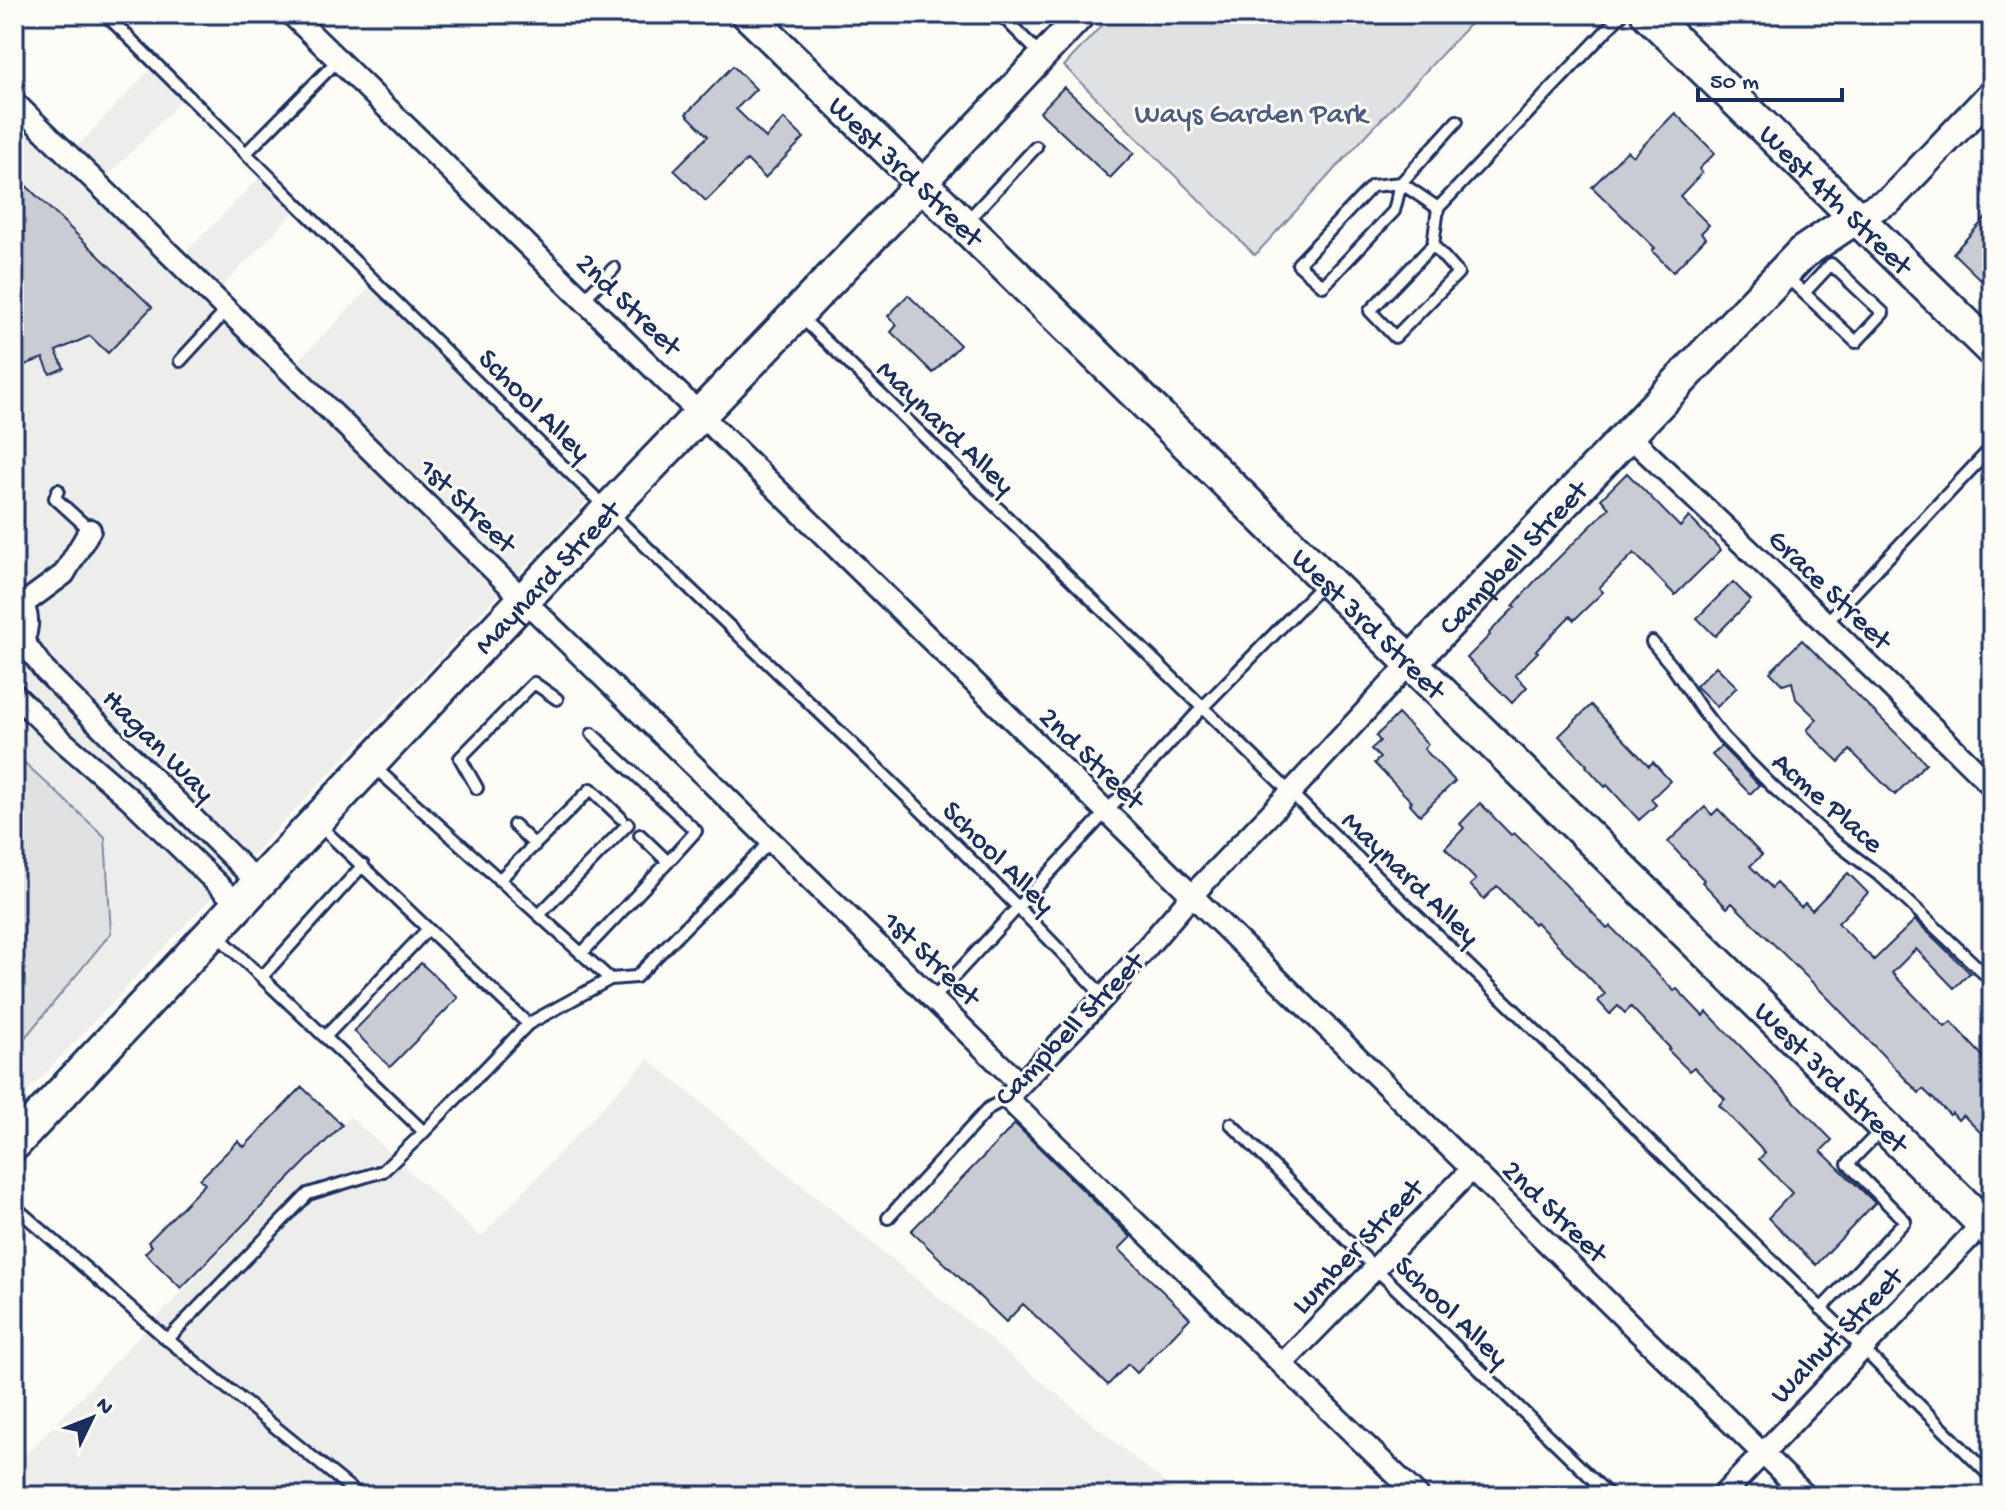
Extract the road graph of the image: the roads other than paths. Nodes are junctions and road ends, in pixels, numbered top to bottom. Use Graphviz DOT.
graph roads {
  1 [pos="105,14"];
  2 [pos="291,14"];
  3 [pos="747,14"];
  4 [pos="1000,14"];
  5 [pos="1082,14"];
  6 [pos="1622,14"];
  7 [pos="1648,14"];
  8 [pos="1043,56"];
  9 [pos="338,60"];
  10 [pos="1992,93"];
  11 [pos="14,102"];
  12 [pos="1457,121"];
  13 [pos="1036,147"];
  14 [pos="246,153"];
  15 [pos="1401,183"];
  16 [pos="922,184"];
  17 [pos="1438,208"];
  18 [pos="1856,217"];
  19 [pos="963,225"];
  20 [pos="1433,245"];
  21 [pos="614,268"];
  22 [pos="1794,283"];
  23 [pos="583,300"];
  24 [pos="227,310"];
  25 [pos="797,312"];
  26 [pos="1992,350"];
  27 [pos="180,361"];
  28 [pos="699,413"];
  29 [pos="1627,434"];
  30 [pos="1992,447"];
  31 [pos="58,490"];
  32 [pos="608,510"];
  33 [pos="90,530"];
  34 [pos="1327,579"];
  35 [pos="524,600"];
  36 [pos="18,601"];
  37 [pos="1826,623"];
  38 [pos="1652,642"];
  39 [pos="19,648"];
  40 [pos="1411,662"];
  41 [pos="14,694"];
  42 [pos="557,699"];
  43 [pos="1203,707"];
  44 [pos="592,734"];
  45 [pos="371,763"];
  46 [pos="1992,786"];
  47 [pos="477,788"];
  48 [pos="1291,792"];
  49 [pos="1107,812"];
  50 [pos="315,822"];
  51 [pos="514,825"];
  52 [pos="640,835"];
  53 [pos="771,841"];
  54 [pos="535,845"];
  55 [pos="668,862"];
  56 [pos="363,865"];
  57 [pos="499,880"];
  58 [pos="248,894"];
  59 [pos="1192,895"];
  60 [pos="1018,906"];
  61 [pos="539,915"];
  62 [pos="428,929"];
  63 [pos="213,931"];
  64 [pos="581,954"];
  65 [pos="262,977"];
  66 [pos="610,979"];
  67 [pos="1992,981"];
  68 [pos="1104,997"];
  69 [pos="933,999"];
  70 [pos="528,1024"];
  71 [pos="325,1037"];
  72 [pos="1013,1091"];
  73 [pos="1231,1124"];
  74 [pos="1885,1127"];
  75 [pos="424,1132"];
  76 [pos="14,1144"];
  77 [pos="1472,1169"];
  78 [pos="14,1206"];
  79 [pos="888,1218"];
  80 [pos="1989,1223"];
  81 [pos="1375,1268"];
  82 [pos="1821,1309"];
  83 [pos="167,1340"];
  84 [pos="1862,1348"];
  85 [pos="1283,1363"];
  86 [pos="1763,1454"];
  87 [pos="1992,1478"];
  88 [pos="360,1496"];
  89 [pos="1418,1496"];
  90 [pos="1610,1496"];
  91 [pos="1722,1496"];
  92 [pos="1806,1496"];
  1 -- 14 [label="lane, School Alley"];
  2 -- 9 [label="street, 2nd Street"];
  3 -- 16 [label="main road, West 3rd Street"];
  4 -- 8 [label="lane"];
  5 -- 8 [label="street, Maynard Street"];
  6 -- 17 [label="lane"];
  7 -- 18 [label="main road, West 4th Street"];
  8 -- 16 [label="street, Maynard Street"];
  9 -- 14 [label="lane"];
  9 -- 23 [label="street, 2nd Street"];
  10 -- 18 [label="street, Campbell Street"];
  11 -- 24 [label="street, 1st Street"];
  12 -- 15 [label="lane"];
  13 -- 19 [label="lane"];
  14 -- 32 [label="lane, School Alley"];
  15 -- 15 [label="lane"];
  15 -- 17 [label="lane"];
  16 -- 19 [label="main road, West 3rd Street"];
  16 -- 25 [label="main road, Maynard Street"];
  17 -- 20 [label="lane"];
  18 -- 22 [label="main road, Campbell Street"];
  18 -- 26 [label="main road, West 4th Street"];
  19 -- 34 [label="main road, West 3rd Street"];
  20 -- 20 [label="lane"];
  21 -- 23 [label="lane"];
  22 -- 22 [label="lane"];
  22 -- 29 [label="main road, Campbell Street"];
  23 -- 28 [label="street, 2nd Street"];
  24 -- 27 [label="lane"];
  24 -- 35 [label="street, 1st Street"];
  25 -- 28 [label="main road, Maynard Street"];
  25 -- 43 [label="lane, Maynard Alley"];
  28 -- 32 [label="main road, Maynard Street"];
  28 -- 49 [label="street, 2nd Street"];
  29 -- 37 [label="street, Grace Street"];
  29 -- 40 [label="main road, Campbell Street"];
  30 -- 37 [label="lane"];
  31 -- 33 [label="lane"];
  32 -- 35 [label="main road, Maynard Street"];
  32 -- 60 [label="lane, School Alley"];
  33 -- 36 [label="street"];
  34 -- 40 [label="main road, West 3rd Street"];
  34 -- 43 [label="lane"];
  35 -- 45 [label="main road, Maynard Street"];
  35 -- 53 [label="street, 1st Street"];
  36 -- 39 [label="street, Hagan Way"];
  37 -- 46 [label="street, Grace Street"];
  38 -- 67 [label="lane, Acme Place"];
  39 -- 58 [label="street, Hagan Way"];
  40 -- 48 [label="street, Campbell Street"];
  40 -- 74 [label="main road, West 3rd Street"];
  41 -- 58 [label="street, Hagan Way"];
  42 -- 47 [label="lane"];
  43 -- 48 [label="lane, Maynard Alley"];
  43 -- 49 [label="lane"];
  44 -- 55 [label="lane"];
  45 -- 50 [label="main road, Maynard Street"];
  45 -- 57 [label="lane"];
  48 -- 59 [label="street, Campbell Street"];
  48 -- 82 [label="lane, Maynard Alley"];
  49 -- 59 [label="street, 2nd Street"];
  49 -- 60 [label="lane"];
  50 -- 56 [label="lane"];
  50 -- 58 [label="main road, Maynard Street"];
  51 -- 54 [label="lane"];
  52 -- 55 [label="lane"];
  53 -- 66 [label="lane"];
  53 -- 69 [label="street, 1st Street"];
  54 -- 57 [label="lane"];
  54 -- 61 [label="lane"];
  55 -- 64 [label="lane"];
  56 -- 62 [label="lane"];
  56 -- 65 [label="lane"];
  57 -- 61 [label="lane"];
  58 -- 63 [label="main road, Maynard Street"];
  59 -- 68 [label="street, Campbell Street"];
  59 -- 77 [label="street, 2nd Street"];
  60 -- 68 [label="lane, School Alley"];
  60 -- 69 [label="lane"];
  61 -- 64 [label="lane"];
  62 -- 70 [label="lane"];
  62 -- 71 [label="lane"];
  63 -- 65 [label="lane"];
  63 -- 76 [label="main road, Maynard Street"];
  64 -- 66 [label="lane"];
  65 -- 71 [label="lane"];
  66 -- 70 [label="lane"];
  68 -- 72 [label="street, Campbell Street"];
  69 -- 72 [label="street, 1st Street"];
  70 -- 75 [label="lane"];
  71 -- 75 [label="lane"];
  72 -- 79 [label="lane, Campbell Street"];
  72 -- 85 [label="street, 1st Street"];
  73 -- 81 [label="lane, School Alley"];
  74 -- 80 [label="main road, West 3rd Street"];
  74 -- 82 [label="lane"];
  75 -- 83 [label="lane"];
  77 -- 81 [label="street, Lumber Street"];
  77 -- 86 [label="street, 2nd Street"];
  78 -- 83 [label="lane"];
  80 -- 84 [label="street, Walnut Street"];
  81 -- 85 [label="street, Lumber Street"];
  81 -- 90 [label="lane, School Alley"];
  82 -- 84 [label="lane, Maynard Alley"];
  83 -- 88 [label="lane"];
  84 -- 86 [label="street, Walnut Street"];
  84 -- 87 [label="lane, Maynard Alley"];
  85 -- 89 [label="street, 1st Street"];
  86 -- 91 [label="street, Walnut Street"];
  86 -- 92 [label="street, 2nd Street"];
}
